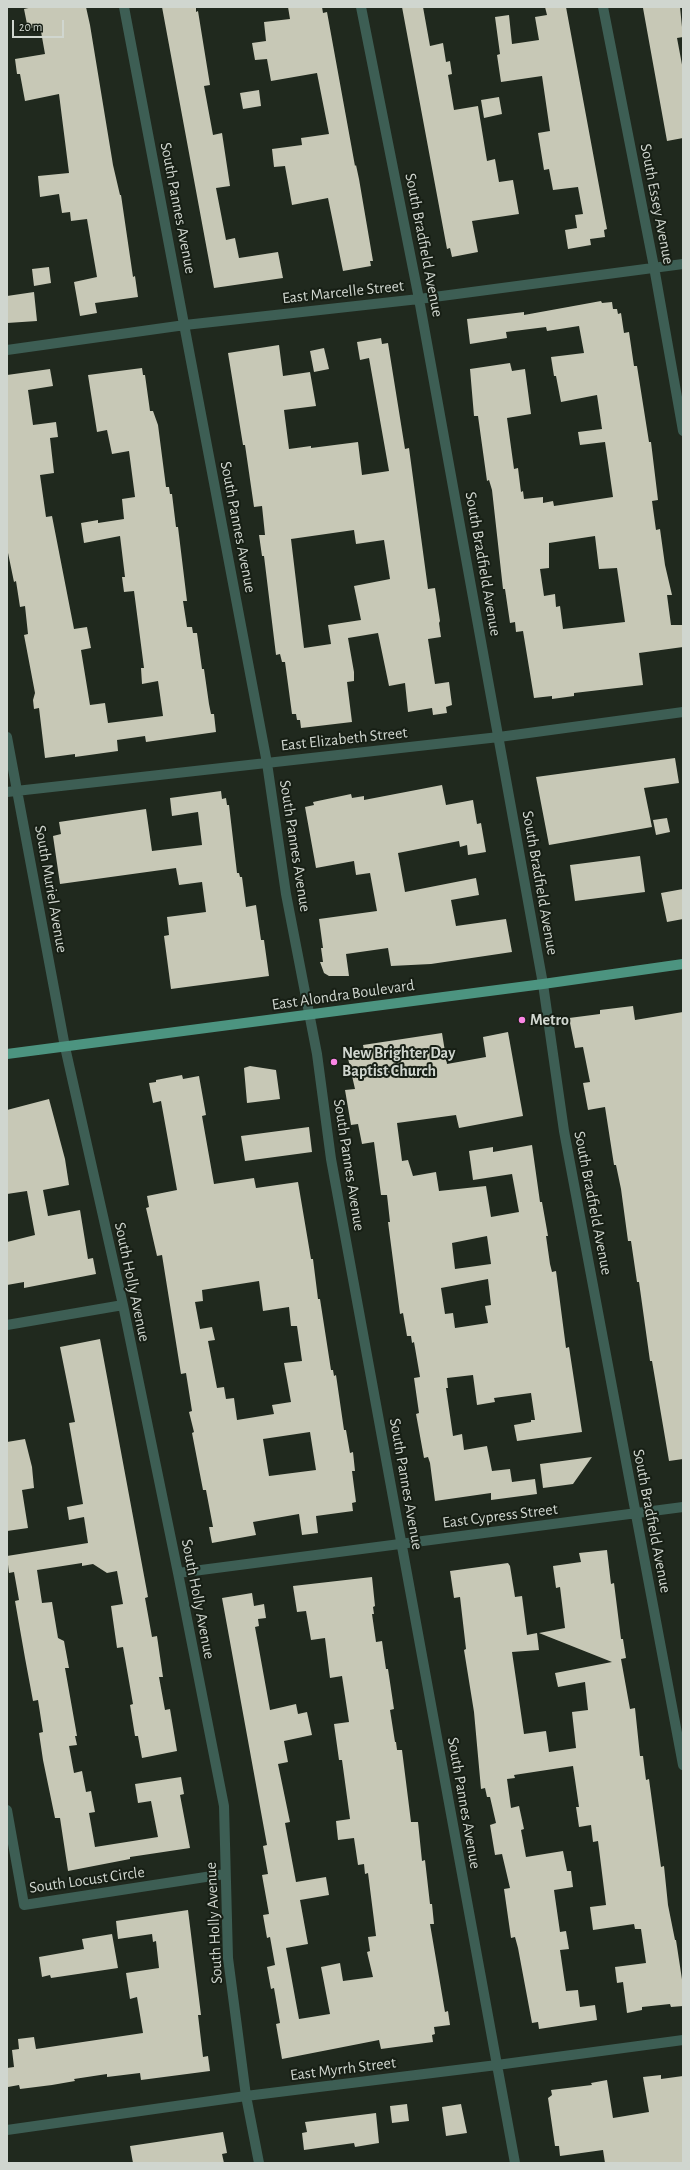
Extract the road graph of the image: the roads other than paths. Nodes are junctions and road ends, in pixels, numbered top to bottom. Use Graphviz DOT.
graph roads {
  1 [pos="124,7"];
  2 [pos="361,7"];
  3 [pos="603,7"];
  4 [pos="683,264"];
  5 [pos="654,268"];
  6 [pos="419,299"];
  7 [pos="185,325"];
  8 [pos="7,350"];
  9 [pos="683,431"];
  10 [pos="683,712"];
  11 [pos="7,737"];
  12 [pos="499,737"];
  13 [pos="267,763"];
  14 [pos="18,790"];
  15 [pos="7,792"];
  16 [pos="683,964"];
  17 [pos="543,984"];
  18 [pos="310,1015"];
  19 [pos="65,1047"];
  20 [pos="7,1054"];
  21 [pos="123,1305"];
  22 [pos="7,1325"];
  23 [pos="683,1506"];
  24 [pos="636,1513"];
  25 [pos="402,1544"];
  26 [pos="178,1573"];
  27 [pos="683,1766"];
  28 [pos="7,1810"];
  29 [pos="225,1874"];
  30 [pos="683,2040"];
  31 [pos="496,2065"];
  32 [pos="246,2096"];
  33 [pos="7,2130"];
  34 [pos="259,2163"];
  35 [pos="515,2163"];
  1 -- 7 [label="street, South Pannes Avenue"];
  2 -- 6 [label="street, South Bradfield Avenue"];
  3 -- 5 [label="street, South Essey Avenue"];
  4 -- 5 [label="street, East Marcelle Street"];
  5 -- 6 [label="street, East Marcelle Street"];
  5 -- 9 [label="street, South Essey Avenue"];
  6 -- 7 [label="street, East Marcelle Street"];
  6 -- 12 [label="street, South Bradfield Avenue"];
  7 -- 8 [label="street, East Marcelle Street"];
  7 -- 13 [label="street, South Pannes Avenue"];
  10 -- 12 [label="street, East Elizabeth Street"];
  11 -- 14 [label="street, South Muriel Avenue"];
  12 -- 13 [label="street, East Elizabeth Street"];
  12 -- 17 [label="street, South Bradfield Avenue"];
  13 -- 14 [label="street, East Elizabeth Street"];
  13 -- 18 [label="street, South Pannes Avenue"];
  14 -- 15 [label="street, East Elizabeth Street"];
  14 -- 19 [label="street, South Muriel Avenue"];
  16 -- 17 [label="main road, East Alondra Boulevard"];
  17 -- 18 [label="main road, East Alondra Boulevard"];
  17 -- 24 [label="street, South Bradfield Avenue"];
  18 -- 19 [label="main road, East Alondra Boulevard"];
  18 -- 25 [label="street, South Pannes Avenue"];
  19 -- 20 [label="main road, East Alondra Boulevard"];
  19 -- 21 [label="street, South Holly Avenue"];
  21 -- 22 [label="street"];
  21 -- 26 [label="street, South Holly Avenue"];
  23 -- 24 [label="street, East Cypress Street"];
  24 -- 25 [label="street, East Cypress Street"];
  24 -- 27 [label="street, South Bradfield Avenue"];
  25 -- 26 [label="street, East Cypress Street"];
  25 -- 31 [label="street, South Pannes Avenue"];
  26 -- 29 [label="street, South Holly Avenue"];
  28 -- 29 [label="street, South Locust Circle"];
  29 -- 32 [label="street, South Holly Avenue"];
  30 -- 31 [label="street, East Myrrh Street"];
  31 -- 32 [label="street, East Myrrh Street"];
  31 -- 35 [label="street, South Pannes Avenue"];
  32 -- 33 [label="street, East Myrrh Street"];
  32 -- 34 [label="street, South Holly Avenue"];
}
